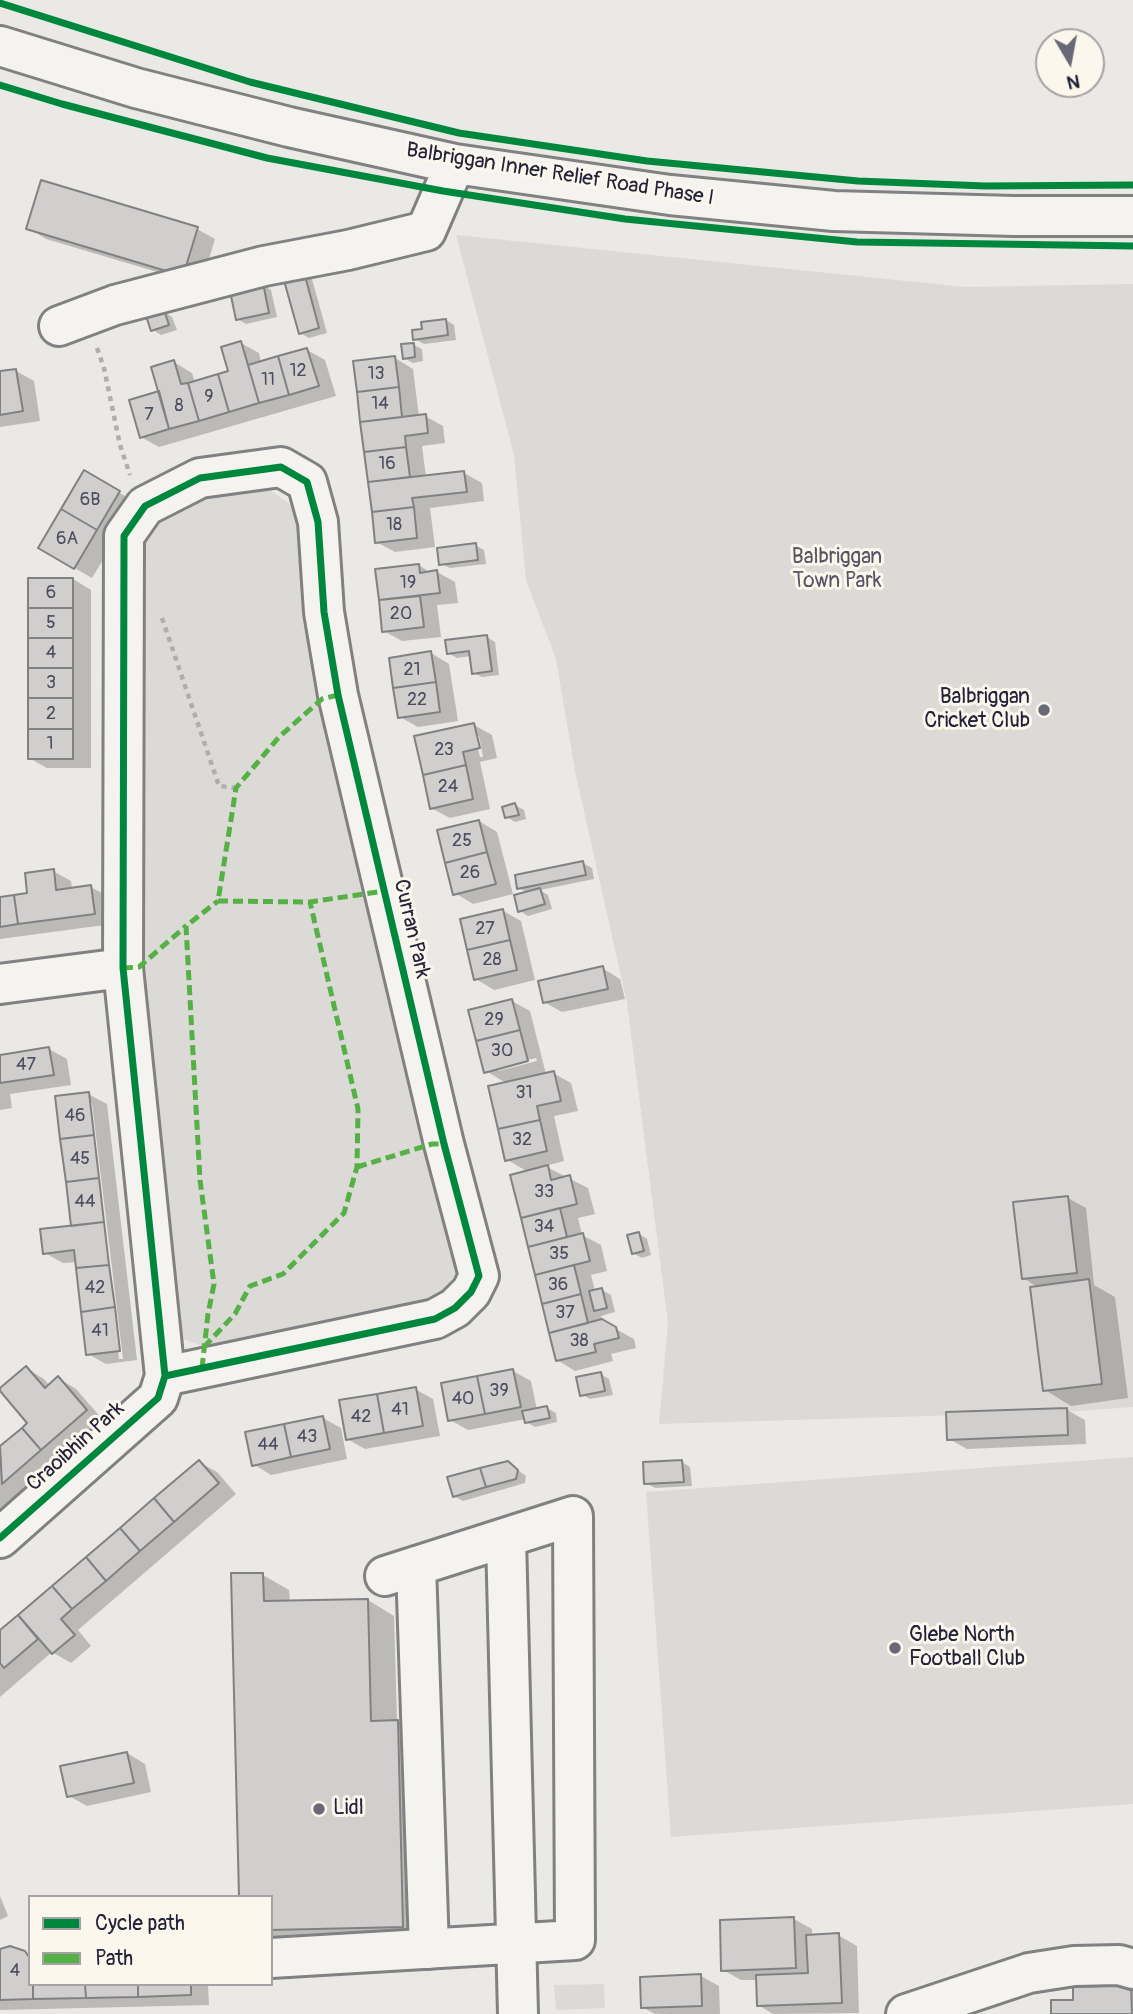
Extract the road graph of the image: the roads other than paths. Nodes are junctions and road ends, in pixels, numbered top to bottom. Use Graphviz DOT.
graph roads {
  1 [pos="0,46"];
  2 [pos="455,164"];
  3 [pos="1133,216"];
  4 [pos="59,326"];
  5 [pos="123,968"];
  6 [pos="0,984"];
  7 [pos="165,1376"];
  8 [pos="0,1538"];
  9 [pos="506,1538"];
  10 [pos="516,1944"];
  11 [pos="429,1949"];
  12 [pos="273,1958"];
  13 [pos="1133,1969"];
  14 [pos="518,2014"];
  15 [pos="906,2014"];
  1 -- 2 [label="street, Balbriggan Inner Relief Road Phase I"];
  2 -- 3 [label="street, Balbriggan Inner Relief Road Phase I"];
  2 -- 4 [label="street"];
  5 -- 6 [label="street"];
  5 -- 7 [label="street, Curran Park"];
  5 -- 7 [label="street, Curran Park"];
  7 -- 8 [label="street, Craoibhin Park"];
  9 -- 10 [label="street"];
  9 -- 10 [label="street"];
  9 -- 11 [label="street"];
  10 -- 11 [label="street"];
  10 -- 14 [label="street"];
  11 -- 12 [label="street"];
  13 -- 15 [label="street"];
}
